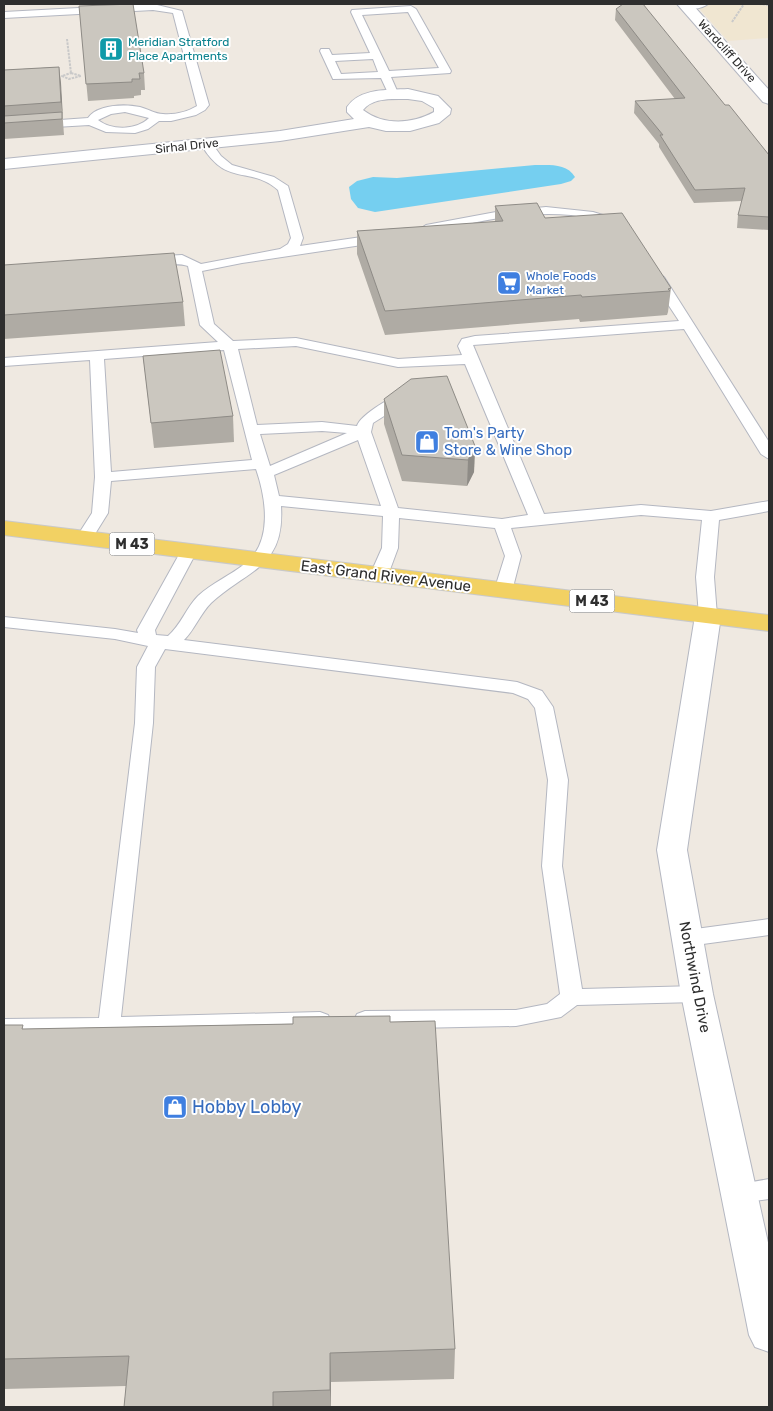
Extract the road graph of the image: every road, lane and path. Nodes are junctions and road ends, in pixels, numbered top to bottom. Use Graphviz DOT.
graph roads {
  1 [pos="703,4"];
  2 [pos="759,4"];
  3 [pos="685,5"];
  4 [pos="769,5"];
  5 [pos="4,15"];
  6 [pos="67,39"];
  7 [pos="377,56"];
  8 [pos="71,73"];
  9 [pos="385,74"];
  10 [pos="394,94"];
  11 [pos="768,96"];
  12 [pos="156,117"];
  13 [pos="92,121"];
  14 [pos="369,122"];
  15 [pos="4,127"];
  16 [pos="126,130"];
  17 [pos="207,144"];
  18 [pos="133,151"];
  19 [pos="4,164"];
  20 [pos="540,211"];
  21 [pos="625,227"];
  22 [pos="413,232"];
  23 [pos="394,236"];
  24 [pos="284,252"];
  25 [pos="141,261"];
  26 [pos="651,268"];
  27 [pos="196,269"];
  28 [pos="688,325"];
  29 [pos="230,346"];
  30 [pos="97,356"];
  31 [pos="471,359"];
  32 [pos="4,362"];
  33 [pos="409,394"];
  34 [pos="251,430"];
  35 [pos="363,432"];
  36 [pos="769,454"];
  37 [pos="264,469"];
  38 [pos="103,477"];
  39 [pos="273,500"];
  40 [pos="769,506"];
  41 [pos="391,512"];
  42 [pos="711,516"];
  43 [pos="538,519"];
  44 [pos="502,524"];
  45 [pos="4,528"];
  46 [pos="84,538"];
  47 [pos="188,550"];
  48 [pos="259,560"];
  49 [pos="379,575"];
  50 [pos="504,591"];
  51 [pos="708,616"];
  52 [pos="4,622"];
  53 [pos="769,624"];
  54 [pos="159,643"];
  55 [pos="769,927"];
  56 [pos="688,938"];
  57 [pos="697,994"];
  58 [pos="572,997"];
  59 [pos="109,1026"];
  60 [pos="4,1028"];
  61 [pos="754,1191"];
  62 [pos="769,1335"];
  1 -- 3 [label="lane"];
  2 -- 4 [label="path"];
  3 -- 11 [label="street, Wardcliff Drive"];
  5 -- 12 [label="lane"];
  6 -- 8 [label="path"];
  7 -- 9 [label="lane"];
  7 -- 9 [label="lane"];
  7 -- 9 [label="lane"];
  8 -- 8 [label="path"];
  9 -- 10 [label="lane"];
  10 -- 14 [label="street, Sirhal Drive"];
  10 -- 14 [label="street, Sirhal Drive"];
  12 -- 13 [label="lane"];
  12 -- 16 [label="lane"];
  13 -- 15 [label="lane"];
  13 -- 16 [label="lane"];
  14 -- 17 [label="street, Sirhal Drive"];
  16 -- 18 [label="lane"];
  17 -- 18 [label="street, Sirhal Drive"];
  17 -- 24 [label="lane"];
  18 -- 19 [label="street, Sirhal Drive"];
  20 -- 21 [label="lane"];
  20 -- 22 [label="lane"];
  23 -- 24 [label="lane"];
  24 -- 27 [label="lane"];
  25 -- 27 [label="lane"];
  26 -- 28 [label="lane"];
  27 -- 29 [label="lane"];
  28 -- 31 [label="lane"];
  28 -- 36 [label="lane"];
  29 -- 30 [label="lane"];
  29 -- 31 [label="lane"];
  29 -- 34 [label="lane"];
  30 -- 32 [label="lane"];
  30 -- 38 [label="lane"];
  31 -- 43 [label="lane"];
  33 -- 35 [label="lane"];
  34 -- 35 [label="lane"];
  34 -- 37 [label="lane"];
  35 -- 37 [label="lane"];
  35 -- 41 [label="lane"];
  37 -- 38 [label="lane"];
  37 -- 39 [label="lane"];
  38 -- 46 [label="lane"];
  39 -- 41 [label="lane"];
  39 -- 48 [label="lane"];
  40 -- 42 [label="lane"];
  41 -- 44 [label="lane"];
  41 -- 49 [label="lane"];
  42 -- 43 [label="lane"];
  42 -- 51 [label="lane"];
  43 -- 44 [label="lane"];
  44 -- 50 [label="lane"];
  45 -- 46 [label="main road, East Grand River Avenue / M 43"];
  46 -- 47 [label="main road, East Grand River Avenue / M 43"];
  47 -- 48 [label="main road, East Grand River Avenue / M 43"];
  47 -- 54 [label="lane"];
  48 -- 49 [label="main road, East Grand River Avenue / M 43"];
  48 -- 54 [label="lane"];
  49 -- 50 [label="main road, East Grand River Avenue / M 43"];
  50 -- 51 [label="main road, East Grand River Avenue / M 43"];
  51 -- 53 [label="main road, East Grand River Avenue / M 43"];
  51 -- 56 [label="street, Northwind Drive"];
  52 -- 54 [label="lane"];
  54 -- 58 [label="lane"];
  54 -- 59 [label="lane"];
  55 -- 56 [label="lane"];
  56 -- 57 [label="street, Northwind Drive"];
  57 -- 58 [label="lane"];
  57 -- 61 [label="street, Northwind Drive"];
  58 -- 59 [label="lane"];
  59 -- 60 [label="lane"];
  61 -- 62 [label="street, Northwind Drive"];
}
